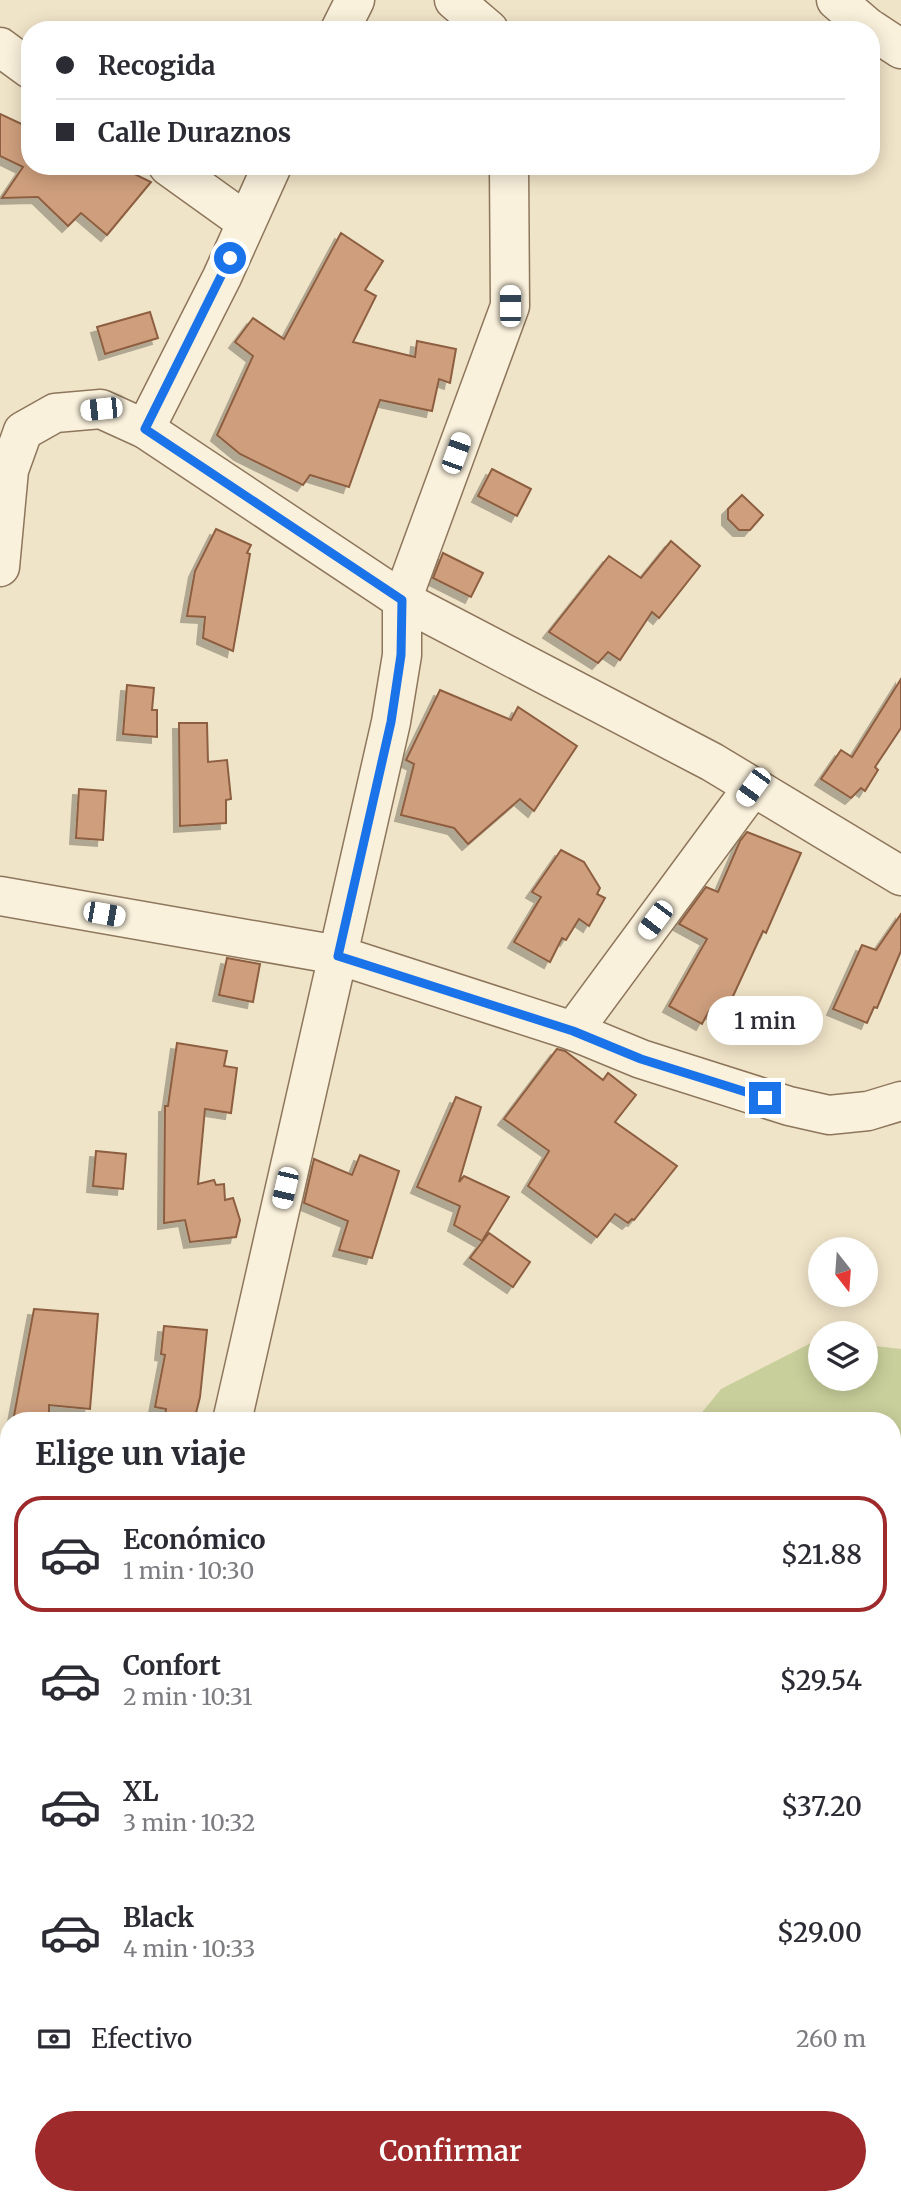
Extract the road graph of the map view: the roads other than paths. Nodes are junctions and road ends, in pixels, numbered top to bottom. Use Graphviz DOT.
graph roads {
  1 [pos="355,0"];
  2 [pos="836,0"];
  3 [pos="344,21"];
  4 [pos="860,21"];
  5 [pos="880,36"];
  6 [pos="0,47"];
  7 [pos="901,49"];
  8 [pos="21,62"];
  9 [pos="181,175"];
  10 [pos="268,175"];
  11 [pos="509,175"];
  12 [pos="246,222"];
  13 [pos="145,429"];
  14 [pos="0,567"];
  15 [pos="402,600"];
  16 [pos="753,787"];
  17 [pos="901,876"];
  18 [pos="0,896"];
  19 [pos="338,956"];
  20 [pos="573,1031"];
  21 [pos="901,1101"];
  22 [pos="234,1412"];
  1 -- 3 [label="street"];
  2 -- 4 [label="street"];
  5 -- 7 [label="street"];
  6 -- 8 [label="street"];
  9 -- 12 [label="street"];
  10 -- 12 [label="street"];
  11 -- 15 [label="street"];
  12 -- 13 [label="street"];
  13 -- 14 [label="street"];
  13 -- 15 [label="street"];
  15 -- 16 [label="street"];
  15 -- 19 [label="street"];
  16 -- 17 [label="street"];
  16 -- 20 [label="street"];
  18 -- 19 [label="street"];
  19 -- 20 [label="street"];
  19 -- 22 [label="street"];
  20 -- 21 [label="street"];
}
